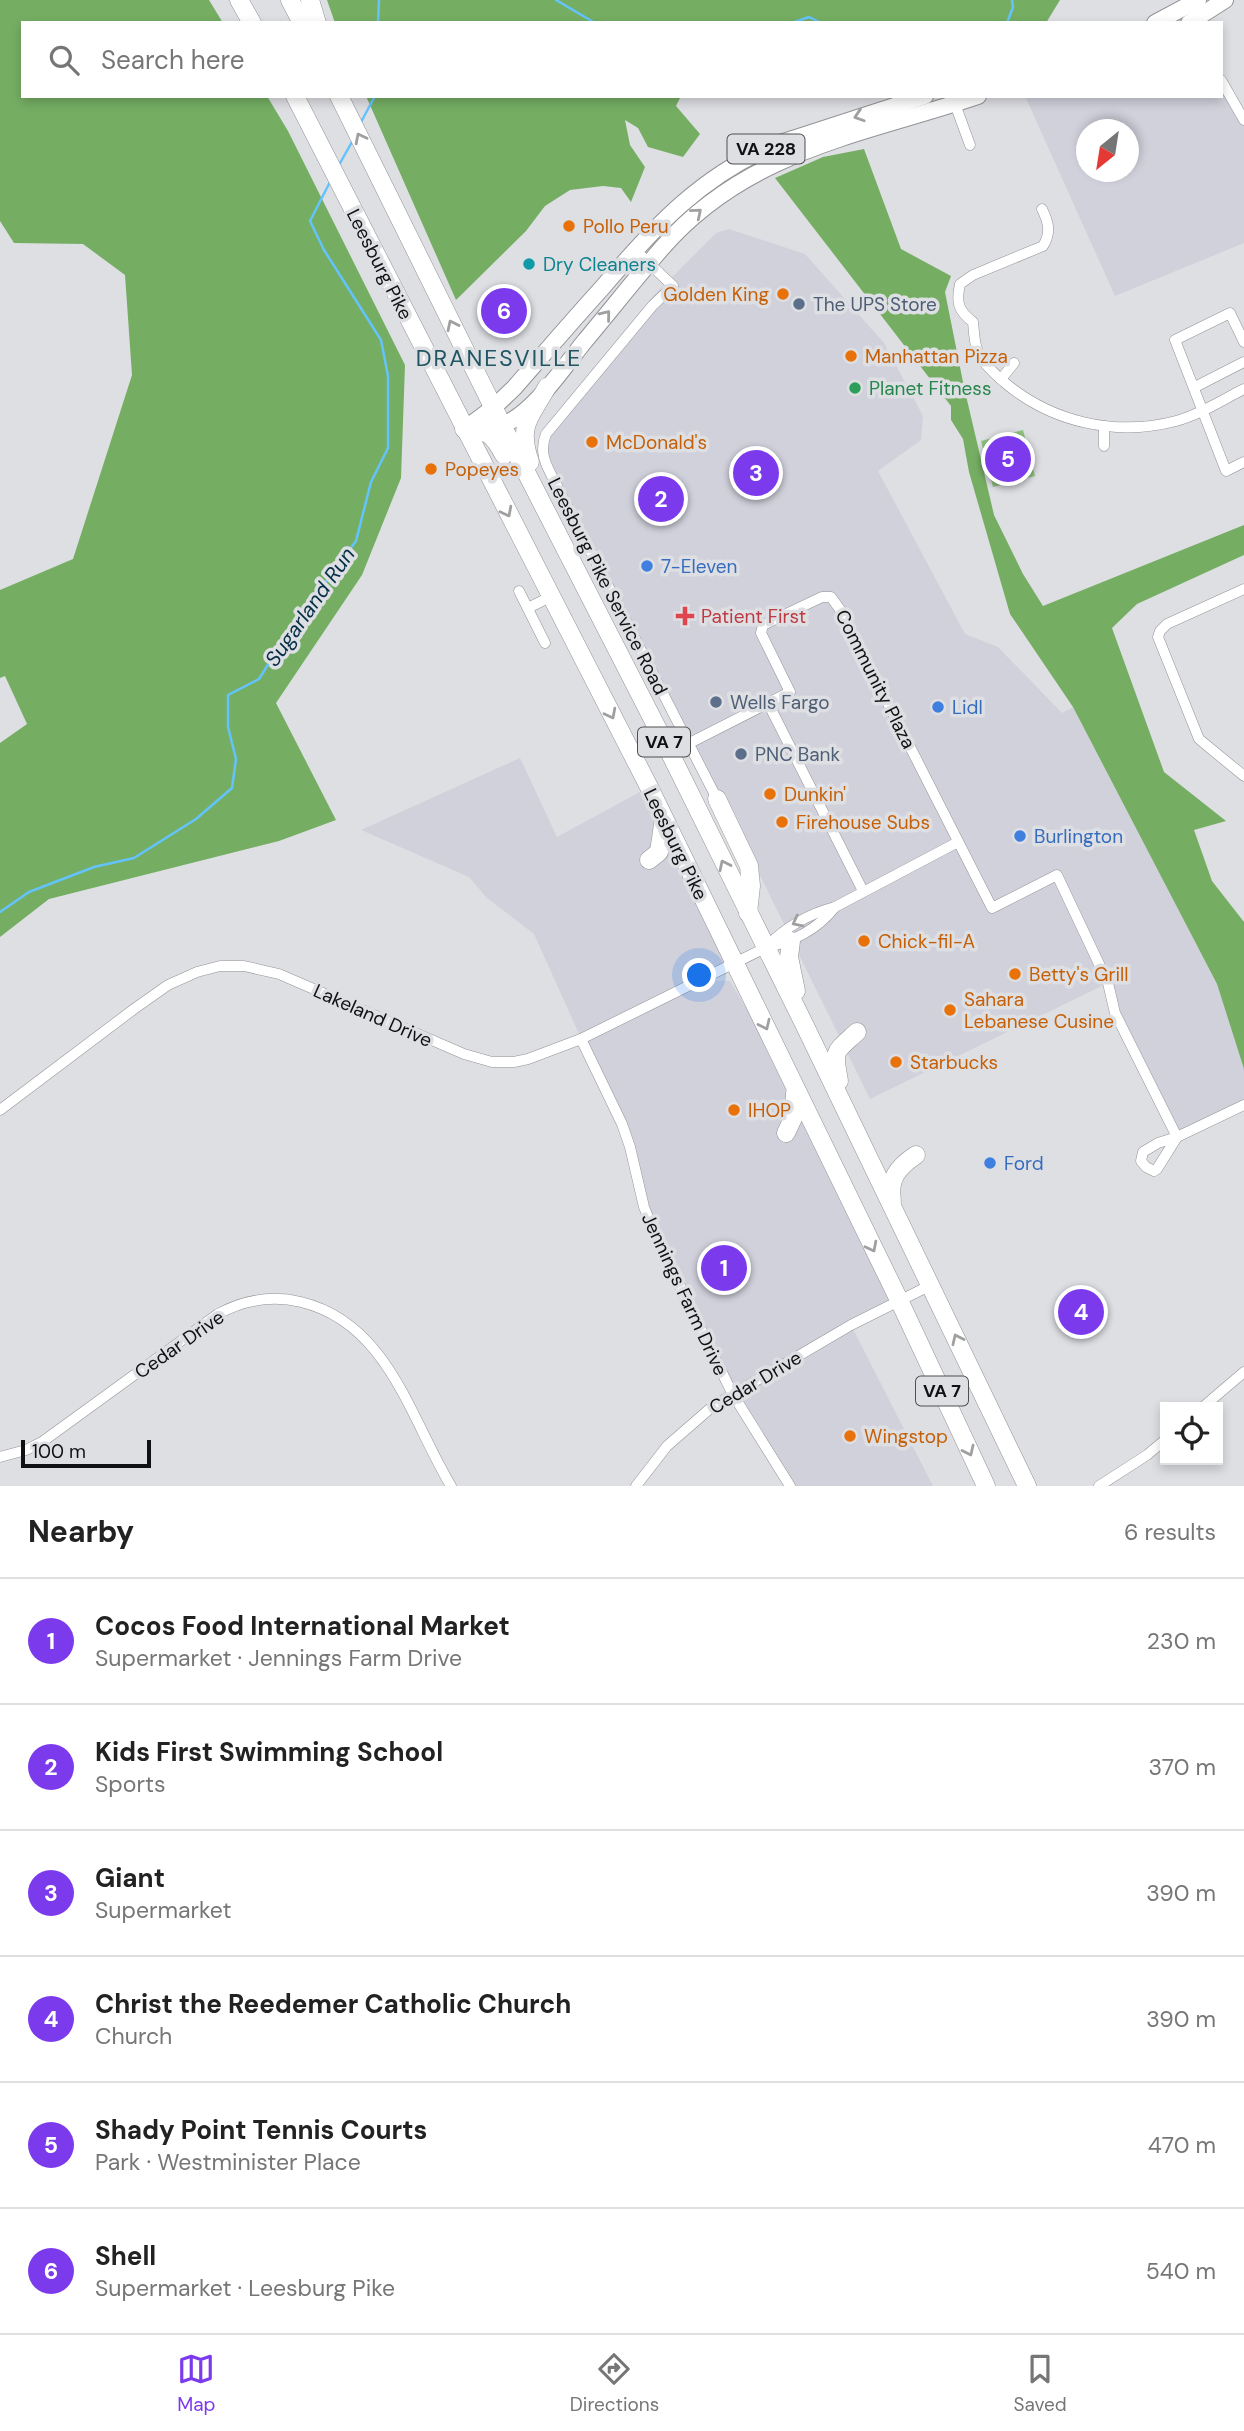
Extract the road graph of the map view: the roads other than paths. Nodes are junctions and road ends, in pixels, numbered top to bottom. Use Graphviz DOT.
graph roads {
  1 [pos="239,0"];
  2 [pos="246,0"];
  3 [pos="290,0"];
  4 [pos="310,0"];
  5 [pos="1198,0"];
  6 [pos="1225,0"];
  7 [pos="1188,19"];
  8 [pos="251,21"];
  9 [pos="257,21"];
  10 [pos="301,21"];
  11 [pos="316,21"];
  12 [pos="1223,83"];
  13 [pos="342,98"];
  14 [pos="919,98"];
  15 [pos="972,98"];
  16 [pos="297,100"];
  17 [pos="955,104"];
  18 [pos="1244,120"];
  19 [pos="970,145"];
  20 [pos="1042,209"];
  21 [pos="634,249"];
  22 [pos="650,262"];
  23 [pos="1244,342"];
  24 [pos="1244,362"];
  25 [pos="1014,363"];
  26 [pos="1001,379"];
  27 [pos="547,387"];
  28 [pos="1195,387"];
  29 [pos="1244,389"];
  30 [pos="493,408"];
  31 [pos="1203,410"];
  32 [pos="502,425"];
  33 [pos="1104,426"];
  34 [pos="464,429"];
  35 [pos="1104,446"];
  36 [pos="1244,462"];
  37 [pos="548,515"];
  38 [pos="578,528"];
  39 [pos="559,538"];
  40 [pos="1244,589"];
  41 [pos="519,591"];
  42 [pos="551,597"];
  43 [pos="528,608"];
  44 [pos="545,643"];
  45 [pos="626,670"];
  46 [pos="768,703"];
  47 [pos="688,744"];
  48 [pos="670,753"];
  49 [pos="1244,776"];
  50 [pos="717,799"];
  51 [pos="664,818"];
  52 [pos="958,842"];
  53 [pos="649,860"];
  54 [pos="863,891"];
  55 [pos="835,907"];
  56 [pos="748,913"];
  57 [pos="791,942"];
  58 [pos="765,948"];
  59 [pos="736,964"];
  60 [pos="806,1028"];
  61 [pos="857,1032"];
  62 [pos="580,1039"];
  63 [pos="796,1090"];
  64 [pos="842,1101"];
  65 [pos="1244,1105"];
  66 [pos="0,1110"];
  67 [pos="813,1126"];
  68 [pos="864,1146"];
  69 [pos="892,1205"];
  70 [pos="931,1285"];
  71 [pos="899,1300"];
  72 [pos="1244,1372"];
  73 [pos="732,1393"];
  74 [pos="1209,1402"];
  75 [pos="1160,1444"];
  76 [pos="0,1457"];
  77 [pos="451,1486"];
  78 [pos="636,1486"];
  79 [pos="790,1486"];
  80 [pos="986,1486"];
  81 [pos="1027,1486"];
  82 [pos="1099,1486"];
  1 -- 8 [label="highway"];
  2 -- 9 [label="highway"];
  3 -- 10 [label="highway"];
  4 -- 11 [label="highway"];
  5 -- 7 [label="main road"];
  6 -- 7 [label="main road"];
  12 -- 18 [label="street"];
  30 -- 13 [label="highway, Leesburg Pike / VA 7, one-way"];
  14 -- 21 [label="main road, VA 228, one-way"];
  15 -- 17 [label="main road, VA 228"];
  16 -- 34 [label="highway, Leesburg Pike / VA 7"];
  17 -- 19 [label="street"];
  22 -- 17 [label="main road, VA 228, one-way"];
  20 -- 26 [label="street"];
  21 -- 22 [label="street"];
  21 -- 30 [label="main road, VA 228"];
  27 -- 22 [label="main road, VA 228, one-way"];
  22 -- 38 [label="street, Leesburg Pike Service Road"];
  23 -- 28 [label="street"];
  24 -- 28 [label="street"];
  25 -- 26 [label="street"];
  26 -- 33 [label="street"];
  27 -- 32 [label="main road, VA 228"];
  27 -- 37 [label="highway"];
  28 -- 31 [label="street"];
  29 -- 31 [label="street"];
  30 -- 32 [label="highway, Leesburg Pike / VA 7"];
  30 -- 34 [label="main road, VA 228"];
  31 -- 33 [label="street"];
  31 -- 36 [label="street"];
  32 -- 34 [label="main road"];
  32 -- 37 [label="highway, Leesburg Pike / VA 7"];
  33 -- 35 [label="street"];
  34 -- 42 [label="highway, Leesburg Pike / VA 7, one-way"];
  34 -- 45 [label="highway"];
  37 -- 39 [label="highway, Leesburg Pike / VA 7"];
  38 -- 39 [label="street"];
  38 -- 47 [label="street, Leesburg Pike Service Road"];
  39 -- 45 [label="highway, Leesburg Pike / VA 7"];
  40 -- 49 [label="street"];
  41 -- 43 [label="street"];
  42 -- 43 [label="street"];
  42 -- 51 [label="highway, Leesburg Pike / VA 7, one-way"];
  43 -- 44 [label="street"];
  45 -- 48 [label="highway, Leesburg Pike / VA 7"];
  46 -- 47 [label="street, Community Plaza"];
  46 -- 52 [label="street, Community Plaza"];
  46 -- 54 [label="street"];
  47 -- 48 [label="street, Community Plaza"];
  47 -- 50 [label="street, Leesburg Pike Service Road"];
  56 -- 48 [label="highway, Leesburg Pike / VA 7, one-way"];
  50 -- 56 [label="highway"];
  51 -- 53 [label="highway"];
  51 -- 59 [label="highway, Leesburg Pike / VA 7"];
  52 -- 54 [label="street"];
  52 -- 65 [label="street, Community Plaza"];
  54 -- 55 [label="street"];
  55 -- 57 [label="street"];
  55 -- 58 [label="street, one-way"];
  56 -- 58 [label="highway, Leesburg Pike / VA 7"];
  57 -- 58 [label="street"];
  57 -- 60 [label="highway"];
  58 -- 59 [label="street, Lakeland Drive"];
  58 -- 60 [label="highway, Leesburg Pike / VA 7"];
  59 -- 62 [label="street, Lakeland Drive"];
  59 -- 63 [label="highway, Leesburg Pike / VA 7, one-way"];
  60 -- 64 [label="highway, Leesburg Pike / VA 7"];
  61 -- 64 [label="highway"];
  62 -- 66 [label="street, Lakeland Drive"];
  62 -- 73 [label="street, Jennings Farm Drive"];
  63 -- 67 [label="highway, Leesburg Pike / VA 7"];
  63 -- 67 [label="highway"];
  64 -- 68 [label="highway, Leesburg Pike / VA 7"];
  67 -- 71 [label="highway, Leesburg Pike / VA 7, one-way"];
  68 -- 69 [label="highway, Leesburg Pike / VA 7"];
  68 -- 69 [label="highway"];
  69 -- 70 [label="highway, Leesburg Pike / VA 7"];
  70 -- 71 [label="street, Cedar Drive"];
  81 -- 70 [label="highway, Leesburg Pike / VA 7, one-way"];
  71 -- 73 [label="street, Cedar Drive"];
  71 -- 80 [label="highway, Leesburg Pike / VA 7, one-way"];
  72 -- 74 [label="street"];
  73 -- 78 [label="street, Cedar Drive"];
  73 -- 79 [label="street, Jennings Farm Drive"];
  75 -- 82 [label="street"];
  76 -- 77 [label="street, Cedar Drive"];
}
